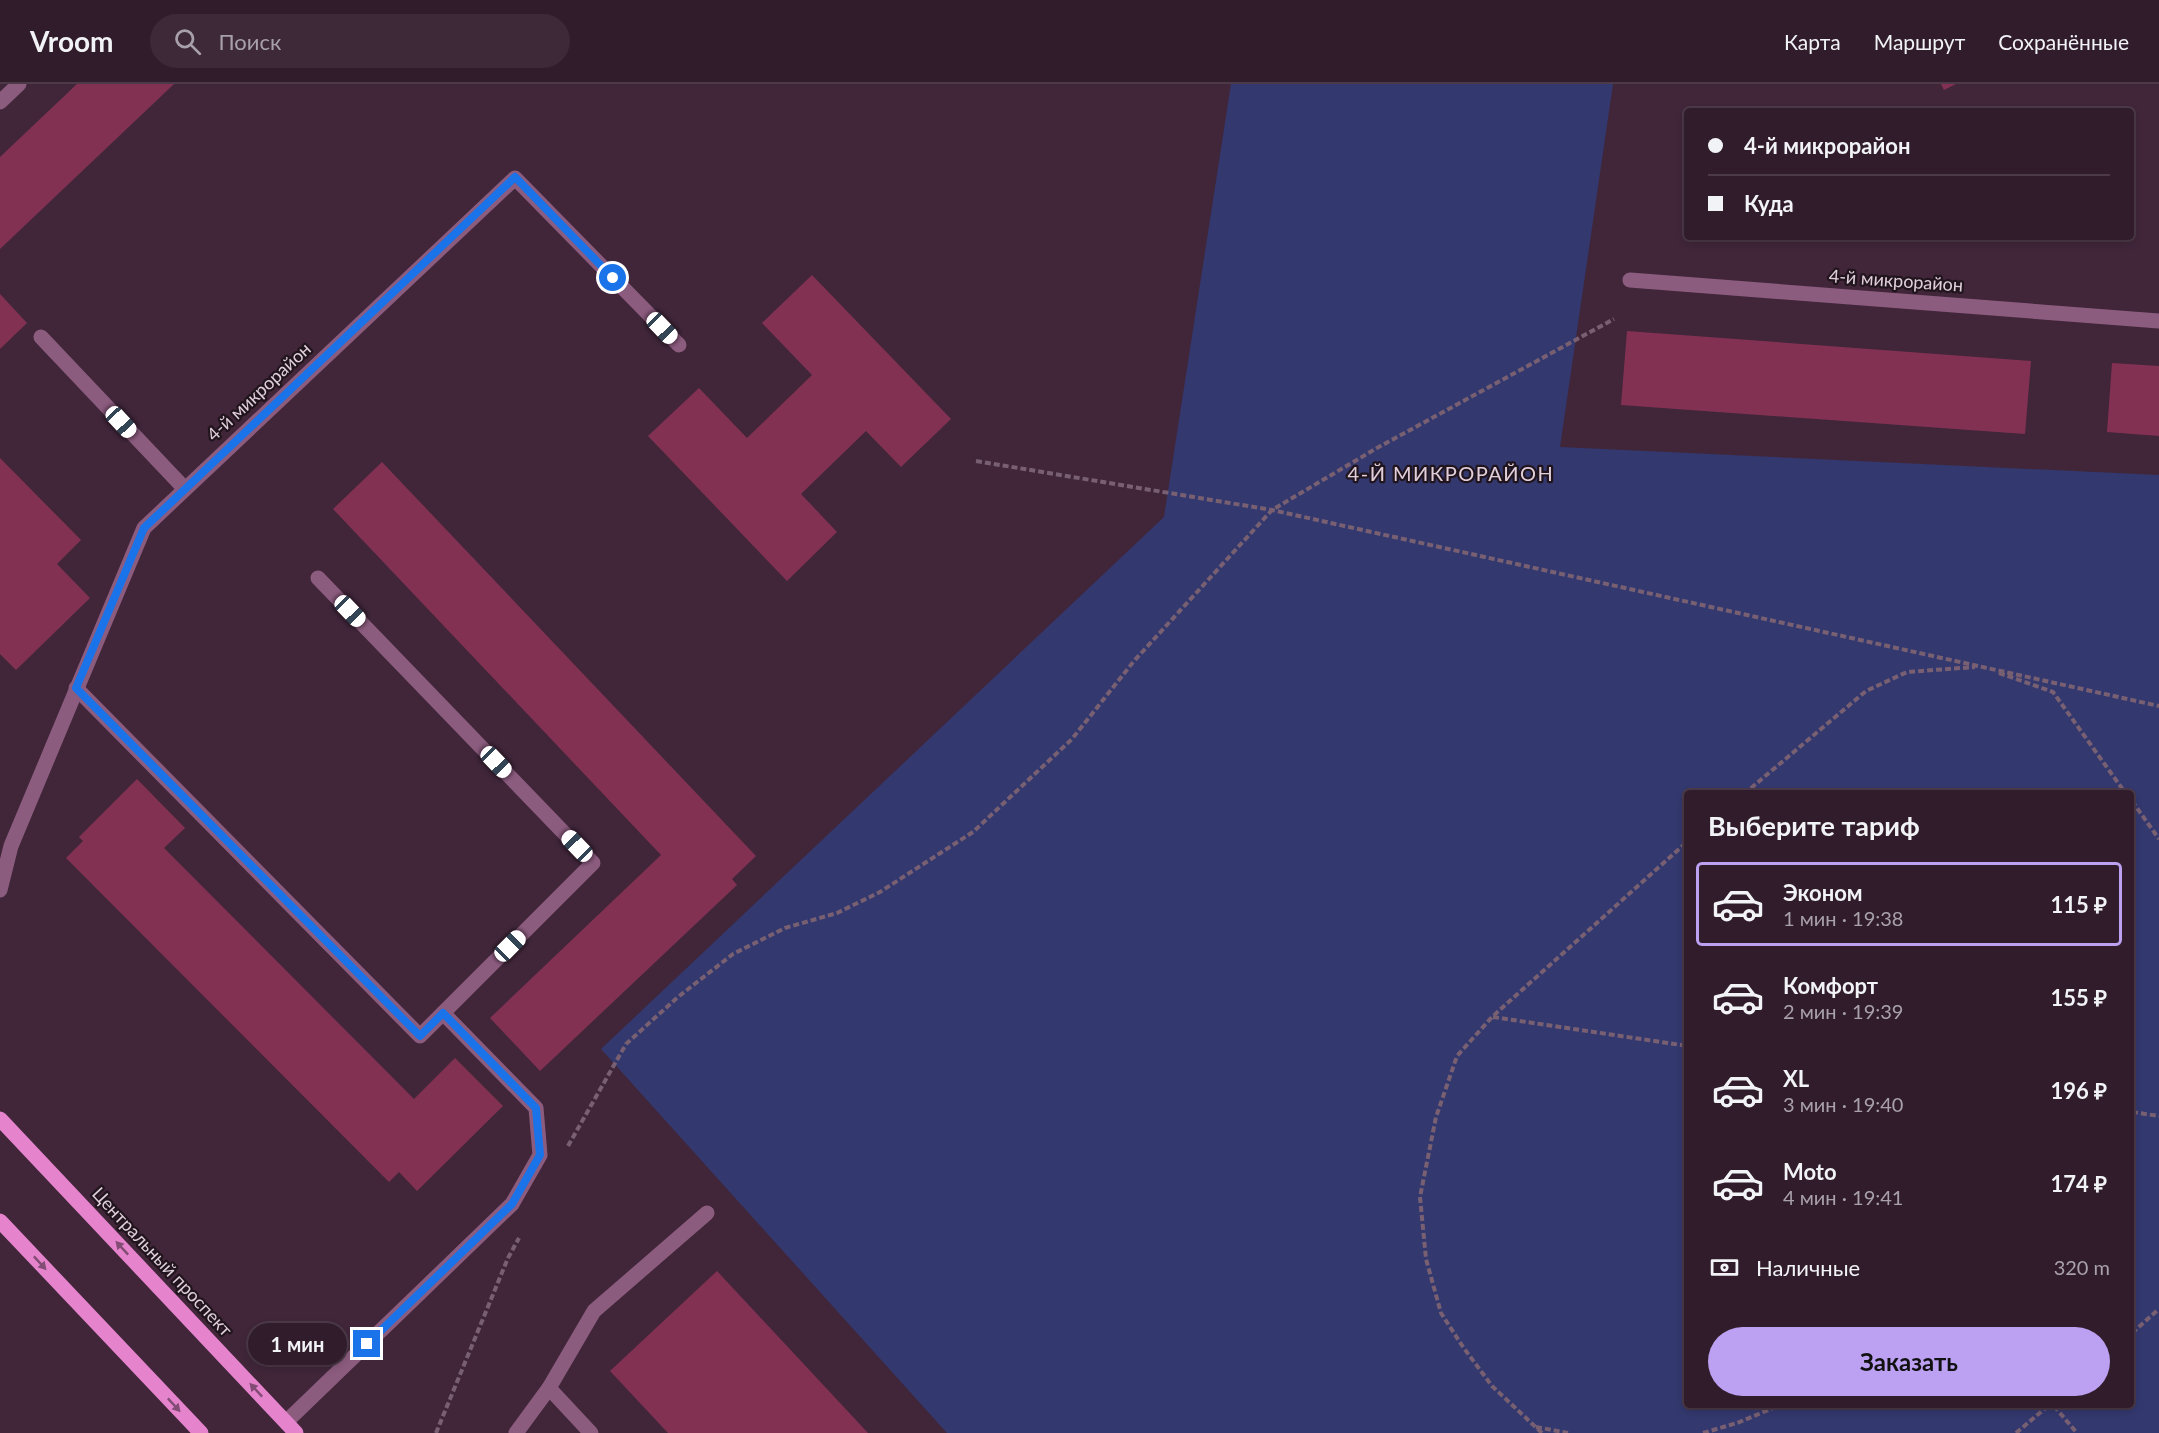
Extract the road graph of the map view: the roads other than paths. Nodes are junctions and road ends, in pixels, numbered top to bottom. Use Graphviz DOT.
graph roads {
  1 [pos="19,84"];
  2 [pos="0,102"];
  3 [pos="1630,280"];
  4 [pos="2159,321"];
  5 [pos="40,337"];
  6 [pos="679,345"];
  7 [pos="184,489"];
  8 [pos="318,578"];
  9 [pos="76,688"];
  10 [pos="0,890"];
  11 [pos="443,1013"];
  12 [pos="0,1119"];
  13 [pos="707,1213"];
  14 [pos="0,1221"];
  15 [pos="549,1388"];
  16 [pos="291,1428"];
  17 [pos="201,1433"];
  18 [pos="516,1433"];
  19 [pos="591,1433"];
  1 -- 2 [label="lane"];
  3 -- 4 [label="lane, 4-й микрорайон"];
  5 -- 7 [label="lane"];
  6 -- 7 [label="lane, 4-й микрорайон"];
  7 -- 9 [label="lane, 4-й микрорайон"];
  8 -- 11 [label="lane"];
  9 -- 10 [label="lane, 4-й микрорайон"];
  9 -- 11 [label="lane"];
  11 -- 16 [label="lane"];
  16 -- 12 [label="main road, Центральный проспект, one-way"];
  13 -- 15 [label="lane"];
  14 -- 17 [label="main road, one-way"];
  15 -- 18 [label="lane"];
  15 -- 19 [label="lane"];
}
